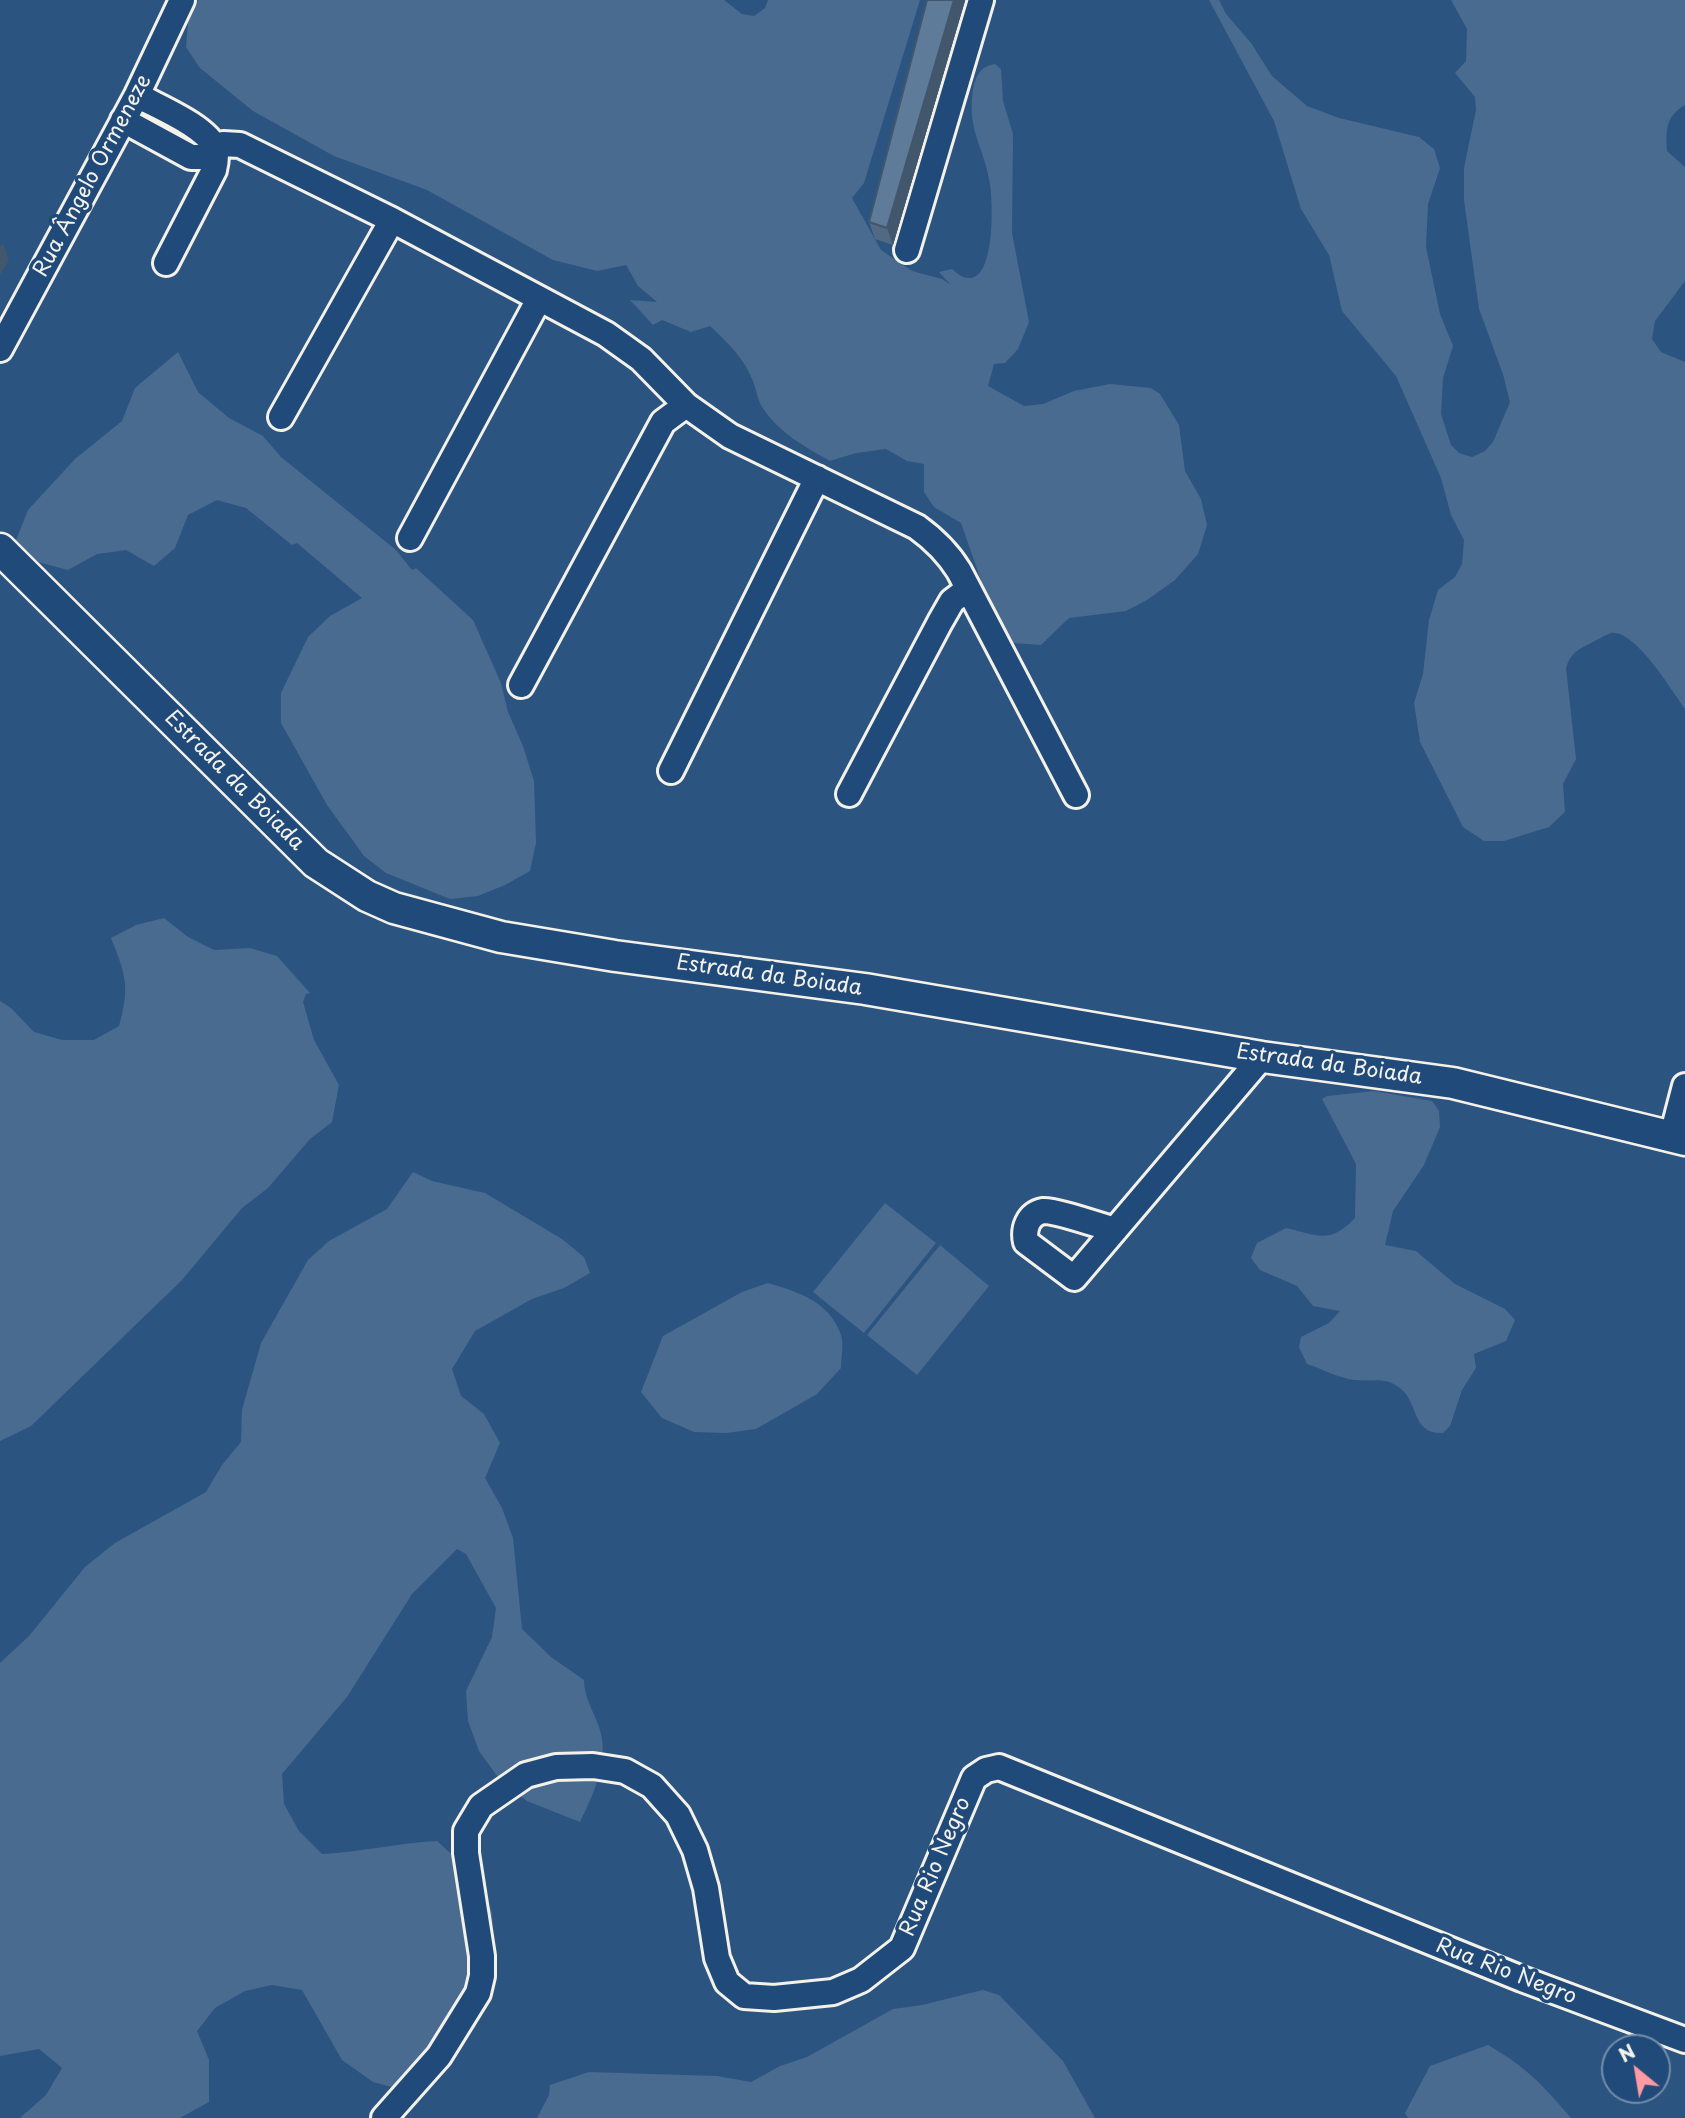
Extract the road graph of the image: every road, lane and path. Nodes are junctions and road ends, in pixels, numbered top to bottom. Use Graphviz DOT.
graph roads {
  1 [pos="182,0"];
  2 [pos="981,0"];
  3 [pos="137,95"];
  4 [pos="123,120"];
  5 [pos="215,149"];
  6 [pos="392,220"];
  7 [pos="907,250"];
  8 [pos="166,263"];
  9 [pos="539,299"];
  10 [pos="0,349"];
  11 [pos="686,405"];
  12 [pos="281,417"];
  13 [pos="817,478"];
  14 [pos="410,538"];
  15 [pos="0,549"];
  16 [pos="968,589"];
  17 [pos="521,685"];
  18 [pos="671,771"];
  19 [pos="849,794"];
  20 [pos="1076,795"];
  21 [pos="1262,1056"];
  22 [pos="1685,1086"];
  23 [pos="1678,1138"];
  24 [pos="1115,1230"];
  25 [pos="1685,2040"];
  26 [pos="384,2118"];
  1 -- 3 [label="street, Rua Ângelo Ormeneze"];
  2 -- 7 [label="street"];
  3 -- 4 [label="street, Rua Ângelo Ormeneze"];
  3 -- 5 [label="street"];
  4 -- 5 [label="street"];
  4 -- 10 [label="street, Rua Ângelo Ormeneze"];
  5 -- 6 [label="street"];
  5 -- 8 [label="street"];
  6 -- 9 [label="street"];
  6 -- 12 [label="street"];
  9 -- 11 [label="street"];
  9 -- 14 [label="street"];
  11 -- 13 [label="street"];
  11 -- 17 [label="street"];
  13 -- 16 [label="street"];
  13 -- 18 [label="street"];
  15 -- 21 [label="main road, Estrada da Boiada"];
  16 -- 19 [label="street"];
  16 -- 20 [label="street"];
  21 -- 23 [label="main road, Estrada da Boiada"];
  21 -- 24 [label="street"];
  22 -- 23 [label="street, Estrada da Boiada"];
  25 -- 26 [label="street, Rua Rio Negro"];
}
